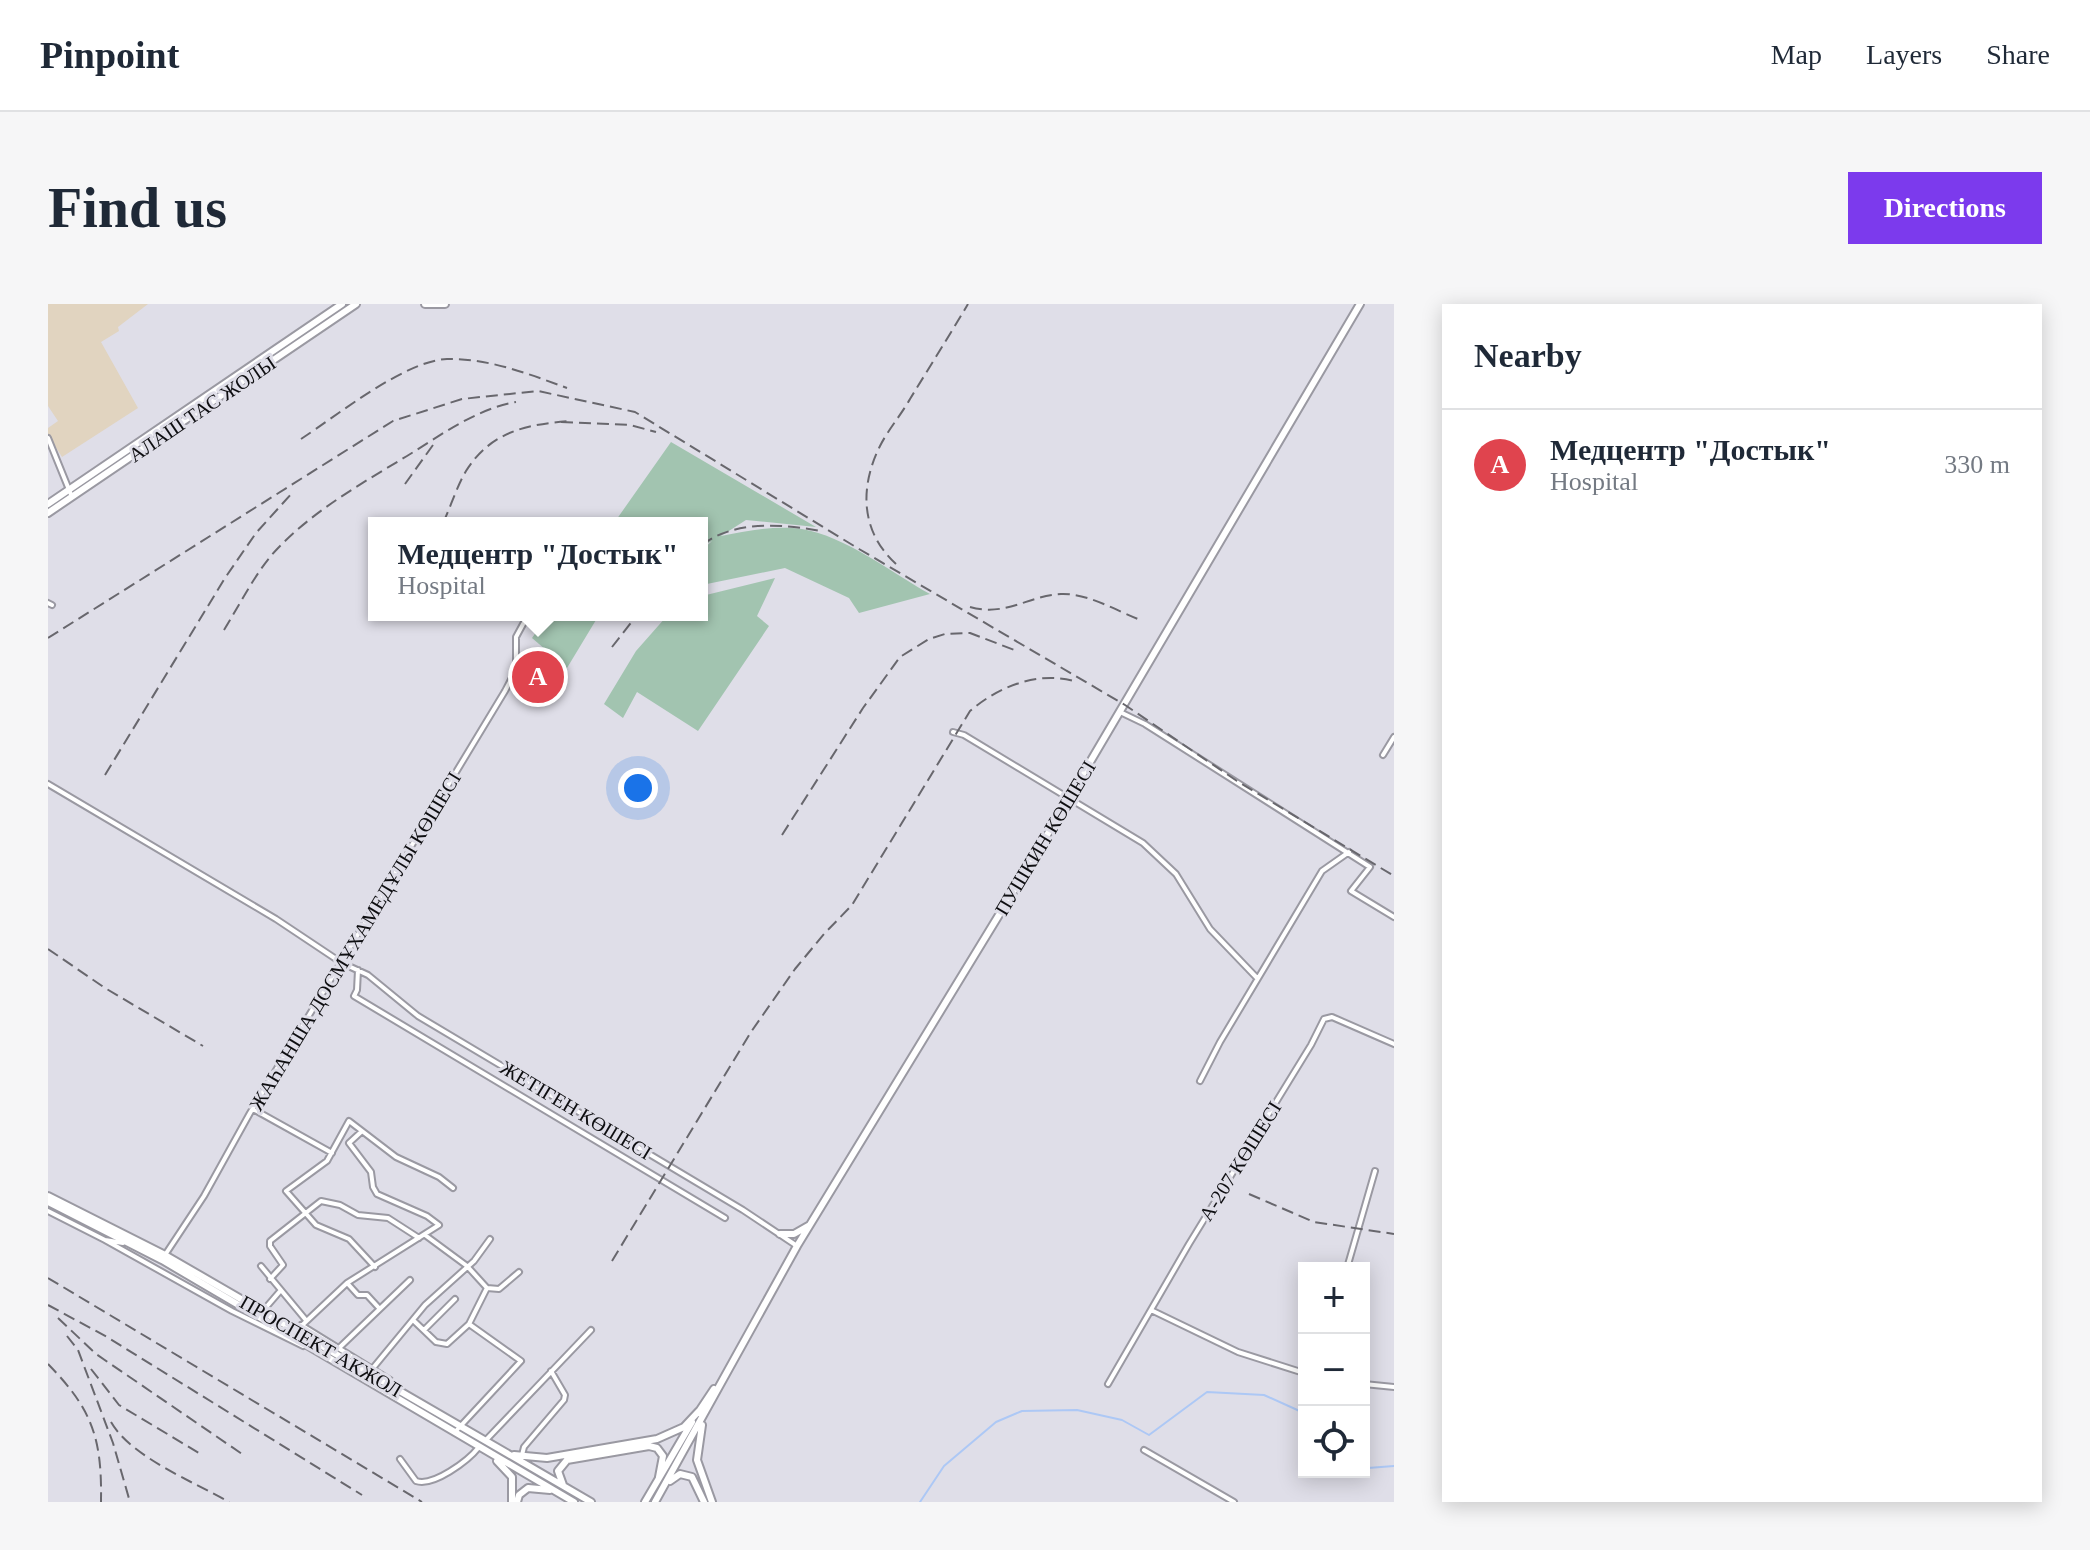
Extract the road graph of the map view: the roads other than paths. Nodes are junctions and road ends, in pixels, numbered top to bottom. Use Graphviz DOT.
graph roads {
  1 [pos="356,304"];
  2 [pos="425,304"];
  3 [pos="445,304"];
  4 [pos="1360,304"];
  5 [pos="339,306"];
  6 [pos="214,396"];
  7 [pos="48,438"];
  8 [pos="54,450"];
  9 [pos="48,454"];
  10 [pos="71,493"];
  11 [pos="48,504"];
  12 [pos="48,513"];
  13 [pos="525,621"];
  14 [pos="1120,712"];
  15 [pos="953,732"];
  16 [pos="1394,737"];
  17 [pos="1383,755"];
  18 [pos="48,784"];
  19 [pos="1069,798"];
  20 [pos="1349,852"];
  21 [pos="1394,917"];
  22 [pos="342,963"];
  23 [pos="358,970"];
  24 [pos="368,975"];
  25 [pos="1257,978"];
  26 [pos="357,990"];
  27 [pos="1394,1044"];
  28 [pos="1200,1081"];
  29 [pos="253,1109"];
  30 [pos="362,1131"];
  31 [pos="342,1137"];
  32 [pos="349,1143"];
  33 [pos="332,1153"];
  34 [pos="1375,1171"];
  35 [pos="453,1188"];
  36 [pos="48,1196"];
  37 [pos="48,1202"];
  38 [pos="48,1211"];
  39 [pos="304,1213"];
  40 [pos="725,1218"];
  41 [pos="811,1224"];
  42 [pos="780,1234"];
  43 [pos="422,1236"];
  44 [pos="490,1239"];
  45 [pos="105,1240"];
  46 [pos="130,1244"];
  47 [pos="797,1246"];
  48 [pos="162,1259"];
  49 [pos="1349,1262"];
  50 [pos="261,1266"];
  51 [pos="467,1266"];
  52 [pos="154,1267"];
  53 [pos="375,1267"];
  54 [pos="161,1271"];
  55 [pos="519,1272"];
  56 [pos="270,1279"];
  57 [pos="410,1280"];
  58 [pos="347,1283"];
  59 [pos="487,1288"];
  60 [pos="281,1290"];
  61 [pos="455,1299"];
  62 [pos="379,1308"];
  63 [pos="1151,1310"];
  64 [pos="262,1312"];
  65 [pos="306,1319"];
  66 [pos="413,1320"];
  67 [pos="469,1324"];
  68 [pos="298,1328"];
  69 [pos="424,1330"];
  70 [pos="591,1330"];
  71 [pos="310,1348"];
  72 [pos="339,1348"];
  73 [pos="373,1368"];
  74 [pos="551,1371"];
  75 [pos="1298,1371"];
  76 [pos="1108,1384"];
  77 [pos="1370,1385"];
  78 [pos="1394,1387"];
  79 [pos="392,1388"];
  80 [pos="702,1413"];
  81 [pos="458,1430"];
  82 [pos="483,1446"];
  83 [pos="500,1450"];
  84 [pos="1144,1450"];
  85 [pos="522,1458"];
  86 [pos="400,1459"];
  87 [pos="659,1477"];
  88 [pos="665,1486"];
  89 [pos="566,1488"];
  90 [pos="554,1490"];
  91 [pos="515,1502"];
  92 [pos="574,1502"];
  93 [pos="591,1502"];
  94 [pos="645,1502"];
  95 [pos="655,1502"];
  96 [pos="704,1502"];
  97 [pos="712,1502"];
  98 [pos="1234,1502"];
  1 -- 6 [label="main road, АЛАШ ТАС ЖОЛЫ"];
  2 -- 3 [label="main road"];
  4 -- 14 [label="main road, ПУШКИН КӨШЕСІ"];
  5 -- 6 [label="main road, АЛАШ ТАС ЖОЛЫ"];
  6 -- 10 [label="main road, АЛАШ ТАС ЖОЛЫ"];
  7 -- 8 [label="street"];
  8 -- 9 [label="street"];
  8 -- 10 [label="street"];
  10 -- 11 [label="main road, АЛАШ ТАС ЖОЛЫ"];
  10 -- 12 [label="main road, АЛАШ ТАС ЖОЛЫ"];
  13 -- 22 [label="street, ЖАҺАНША ДОСМҰХАМЕДҰЛЫ КӨШЕСІ"];
  14 -- 19 [label="main road, ПУШКИН КӨШЕСІ"];
  14 -- 20 [label="street"];
  15 -- 19 [label="street"];
  16 -- 17 [label="street"];
  18 -- 22 [label="street, ЖЕТІГЕН КӨШЕСІ"];
  19 -- 25 [label="street"];
  19 -- 41 [label="main road, ПУШКИН КӨШЕСІ"];
  20 -- 21 [label="street"];
  20 -- 25 [label="street"];
  22 -- 23 [label="street, ЖЕТІГЕН КӨШЕСІ"];
  22 -- 29 [label="street, ЖАҺАНША ДОСМҰХАМЕДҰЛЫ КӨШЕСІ"];
  23 -- 24 [label="street, ЖЕТІГЕН КӨШЕСІ"];
  23 -- 26 [label="street"];
  24 -- 26 [label="street"];
  24 -- 42 [label="street, ЖЕТІГЕН КӨШЕСІ"];
  25 -- 28 [label="street"];
  26 -- 40 [label="street"];
  27 -- 63 [label="street, А-207 КӨШЕСІ"];
  29 -- 33 [label="street"];
  29 -- 48 [label="street, ЖАҺАНША ДОСМҰХАМЕДҰЛЫ КӨШЕСІ"];
  30 -- 31 [label="street"];
  30 -- 32 [label="street"];
  30 -- 35 [label="street"];
  31 -- 32 [label="street"];
  31 -- 33 [label="street"];
  32 -- 43 [label="street"];
  33 -- 39 [label="street"];
  34 -- 49 [label="street"];
  36 -- 48 [label="main road, ПРОСПЕКТ АКЖОЛ"];
  37 -- 46 [label="main road, ПРОСПЕКТ АКЖОЛ"];
  38 -- 45 [label="street"];
  39 -- 43 [label="street"];
  39 -- 53 [label="street"];
  39 -- 56 [label="street"];
  41 -- 42 [label="main road"];
  41 -- 47 [label="main road, ПУШКИН КӨШЕСІ"];
  42 -- 47 [label="street, ЖЕТІГЕН КӨШЕСІ"];
  43 -- 51 [label="street"];
  43 -- 53 [label="street"];
  44 -- 51 [label="street"];
  45 -- 46 [label="street"];
  45 -- 52 [label="street"];
  46 -- 48 [label="main road, ПРОСПЕКТ АКЖОЛ"];
  47 -- 80 [label="main road, ПУШКИН КӨШЕСІ"];
  48 -- 52 [label="main road"];
  48 -- 54 [label="main road"];
  48 -- 64 [label="main road, ПРОСПЕКТ АКЖОЛ"];
  48 -- 71 [label="main road, ПРОСПЕКТ АКЖОЛ"];
  50 -- 56 [label="street"];
  51 -- 59 [label="street"];
  51 -- 66 [label="street"];
  52 -- 54 [label="street"];
  53 -- 58 [label="street"];
  54 -- 71 [label="street"];
  55 -- 59 [label="street"];
  56 -- 60 [label="street"];
  57 -- 62 [label="street"];
  58 -- 62 [label="street"];
  58 -- 65 [label="street"];
  59 -- 67 [label="street"];
  60 -- 64 [label="street"];
  60 -- 65 [label="street"];
  61 -- 69 [label="street"];
  62 -- 72 [label="street"];
  63 -- 75 [label="street"];
  63 -- 76 [label="street, А-207 КӨШЕСІ"];
  64 -- 68 [label="main road, ПРОСПЕКТ АКЖОЛ"];
  65 -- 68 [label="street"];
  66 -- 69 [label="street"];
  66 -- 73 [label="street"];
  67 -- 69 [label="street"];
  67 -- 81 [label="street"];
  68 -- 72 [label="street"];
  68 -- 79 [label="main road, ПРОСПЕКТ АКЖОЛ"];
  70 -- 74 [label="street"];
  71 -- 81 [label="main road, ПРОСПЕКТ АКЖОЛ"];
  72 -- 73 [label="street"];
  73 -- 79 [label="street"];
  74 -- 82 [label="street"];
  74 -- 85 [label="street"];
  77 -- 78 [label="street"];
  79 -- 81 [label="main road, ПРОСПЕКТ АКЖОЛ"];
  80 -- 85 [label="main road"];
  80 -- 87 [label="main road"];
  80 -- 88 [label="main road"];
  80 -- 97 [label="main road"];
  81 -- 82 [label="main road, ПРОСПЕКТ АКЖОЛ"];
  82 -- 83 [label="main road, ПРОСПЕКТ АКЖОЛ"];
  82 -- 86 [label="street"];
  82 -- 90 [label="main road, ПРОСПЕКТ АКЖОЛ"];
  82 -- 91 [label="main road"];
  83 -- 85 [label="main road"];
  83 -- 89 [label="main road, ПРОСПЕКТ АКЖОЛ"];
  84 -- 98 [label="street"];
  87 -- 89 [label="main road"];
  87 -- 94 [label="main road"];
  88 -- 95 [label="main road"];
  88 -- 96 [label="main road"];
  89 -- 93 [label="main road, ПРОСПЕКТ АКЖОЛ"];
  90 -- 91 [label="main road"];
  90 -- 92 [label="main road, ПРОСПЕКТ АКЖОЛ"];
}
